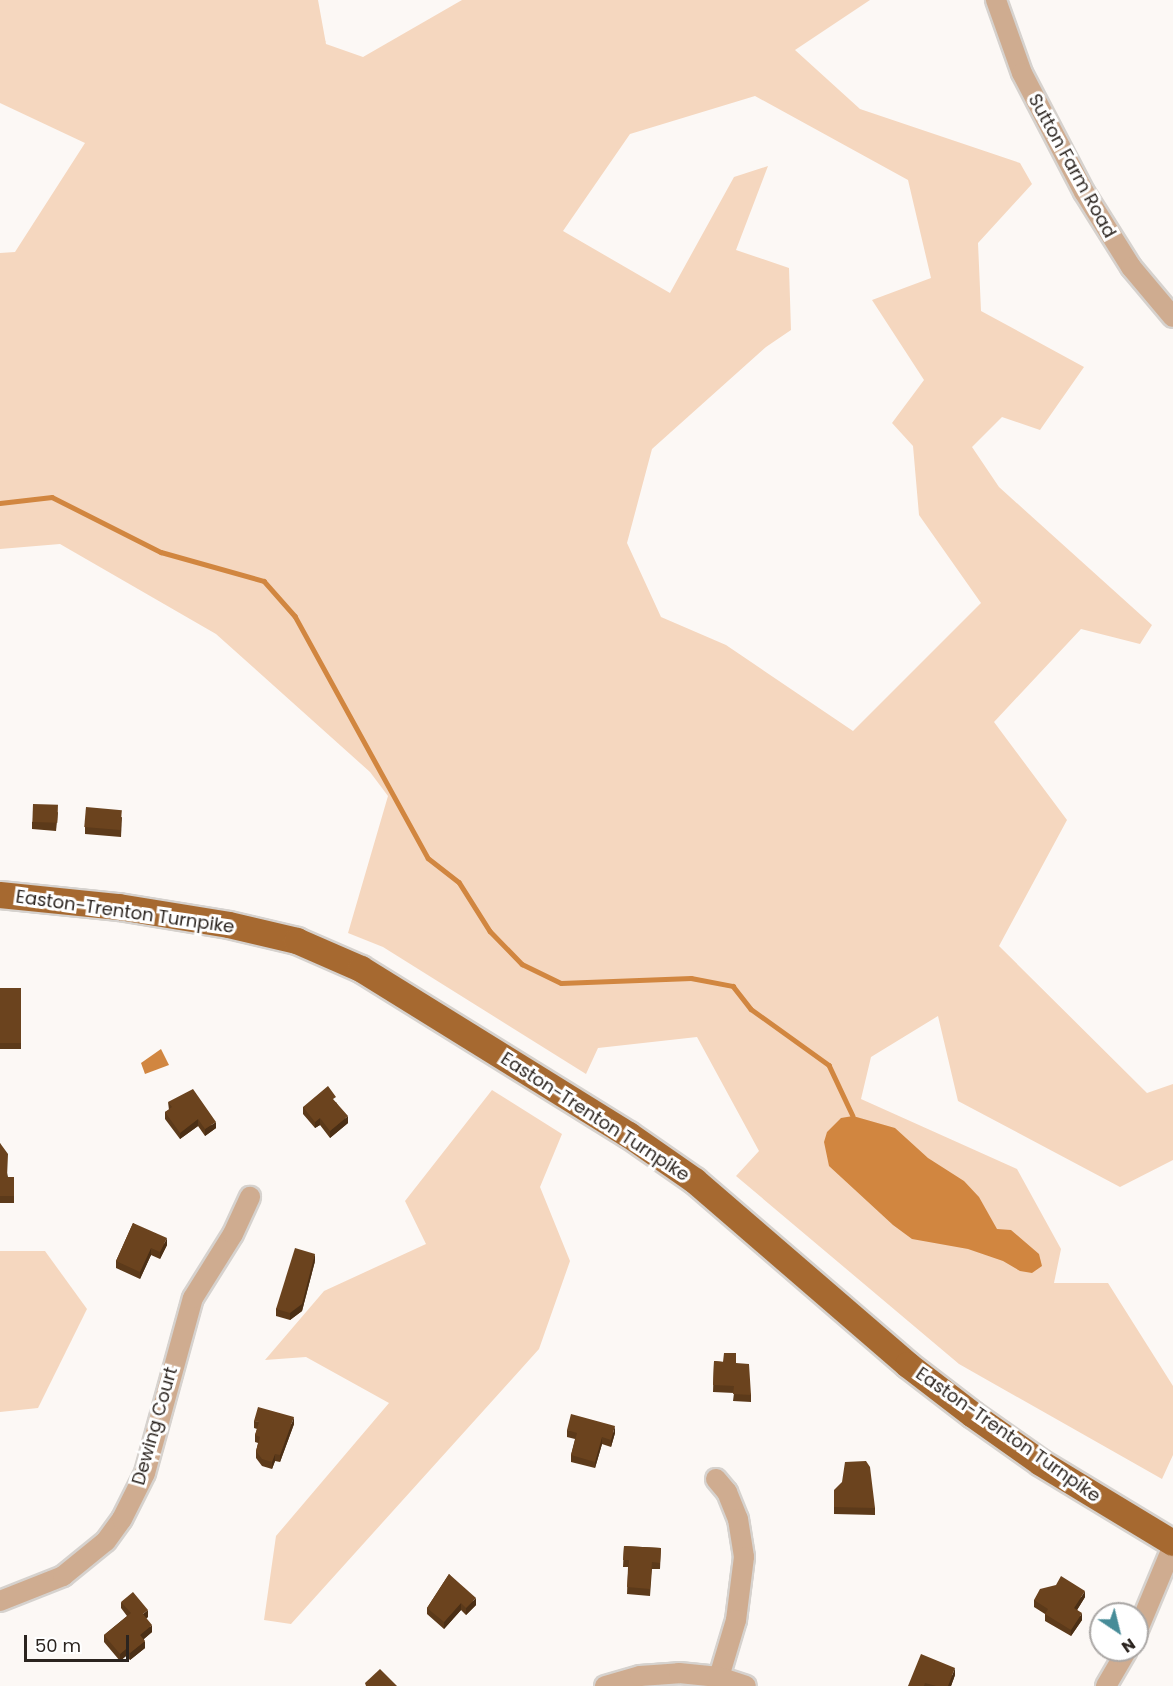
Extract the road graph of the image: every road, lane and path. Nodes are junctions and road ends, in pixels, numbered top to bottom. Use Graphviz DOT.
graph roads {
  1 [pos="996,0"];
  2 [pos="1173,317"];
  3 [pos="0,895"];
  4 [pos="250,1197"];
  5 [pos="716,1479"];
  6 [pos="1173,1545"];
  7 [pos="0,1601"];
  8 [pos="1149,1603"];
  9 [pos="1120,1662"];
  10 [pos="719,1677"];
  11 [pos="605,1686"];
  12 [pos="746,1686"];
  13 [pos="1106,1686"];
  1 -- 2 [label="street, Sutton Farm Road"];
  3 -- 6 [label="main road, Easton-Trenton Turnpike"];
  4 -- 7 [label="street, Dewing Court"];
  5 -- 10 [label="street"];
  6 -- 8 [label="street"];
  9 -- 13 [label="street"];
  10 -- 11 [label="street"];
  10 -- 12 [label="street"];
}
